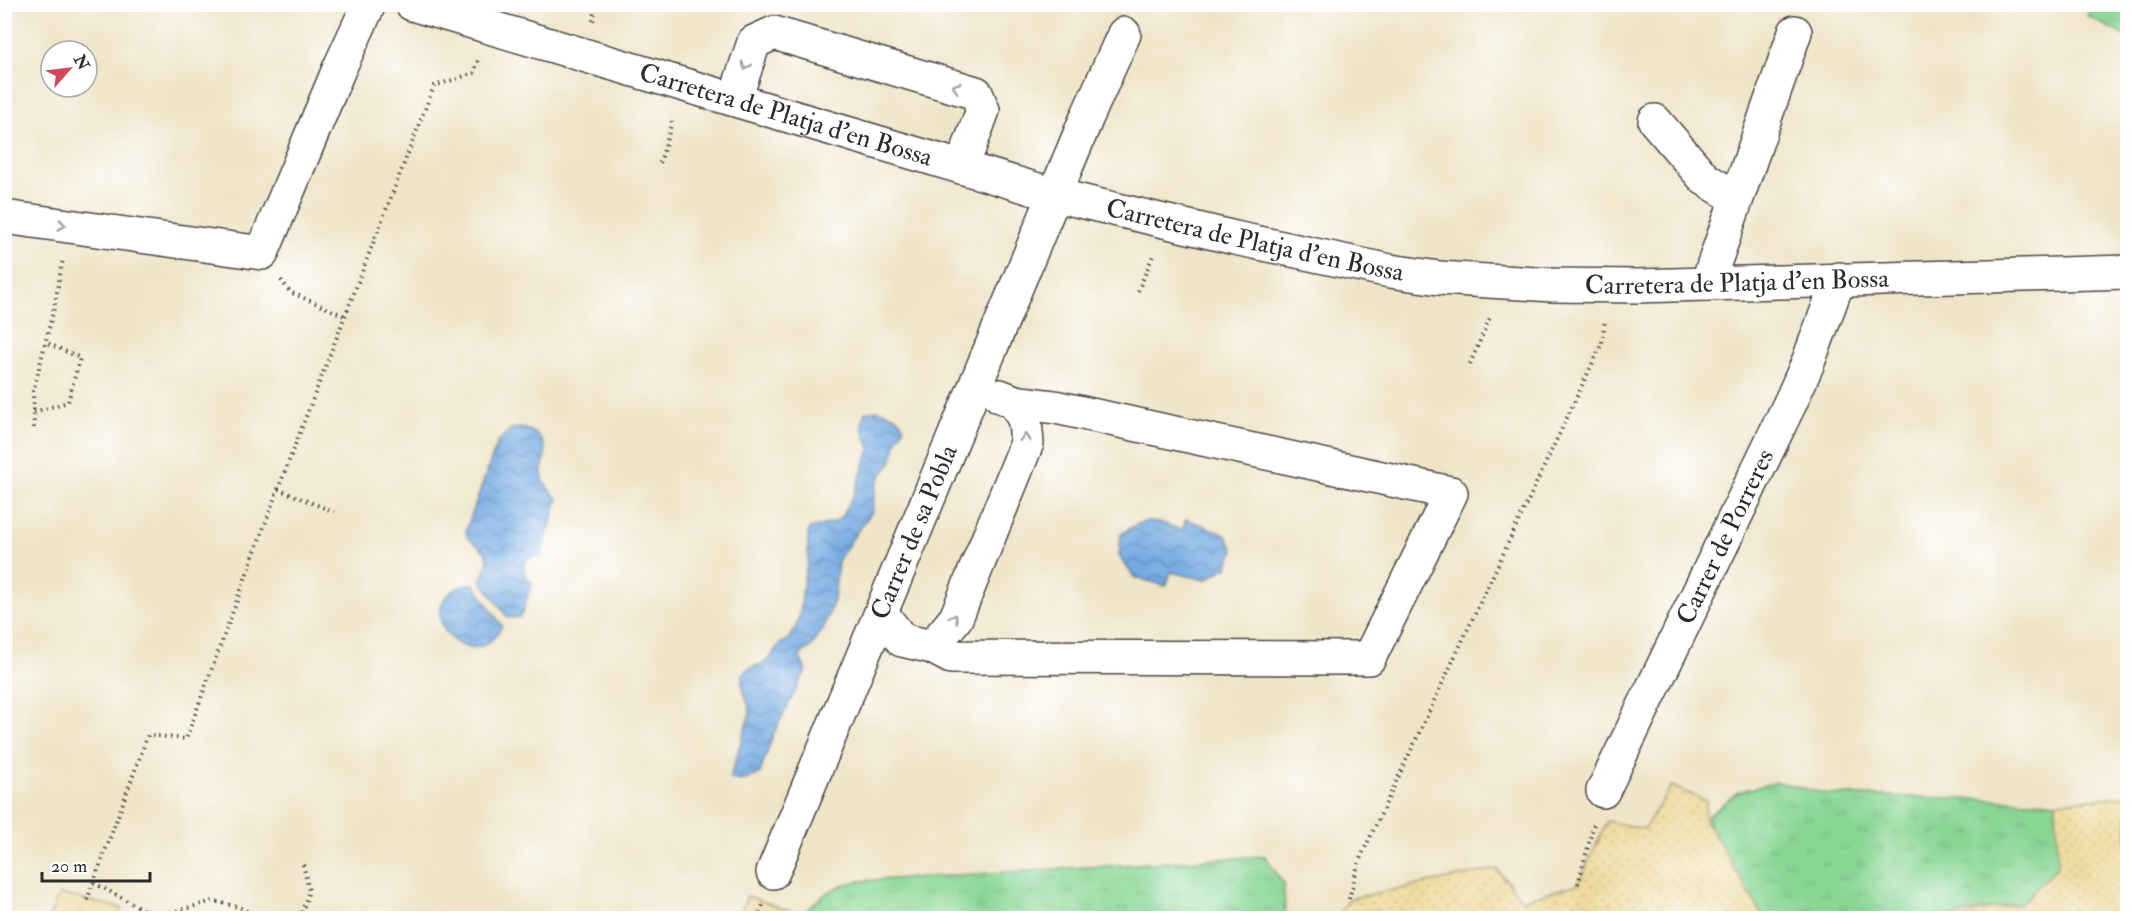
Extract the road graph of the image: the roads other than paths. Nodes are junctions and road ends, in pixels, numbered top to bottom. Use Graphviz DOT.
graph roads {
  1 [pos="369,4"];
  2 [pos="412,4"];
  3 [pos="1795,32"];
  4 [pos="1124,34"];
  5 [pos="735,99"];
  6 [pos="1655,121"];
  7 [pos="962,167"];
  8 [pos="1055,195"];
  9 [pos="1736,198"];
  10 [pos="4,217"];
  11 [pos="2127,272"];
  12 [pos="1839,279"];
  13 [pos="1707,284"];
  14 [pos="976,387"];
  15 [pos="1015,402"];
  16 [pos="881,613"];
  17 [pos="932,646"];
  18 [pos="1603,791"];
  19 [pos="773,872"];
  10 -- 1 [label="street, one-way"];
  2 -- 5 [label="street, Carretera de Platja d'en Bossa"];
  3 -- 9 [label="street"];
  4 -- 8 [label="street, Carrer de sa Pobla"];
  5 -- 7 [label="street, Carretera de Platja d'en Bossa"];
  7 -- 5 [label="street, one-way"];
  6 -- 9 [label="street"];
  7 -- 8 [label="street, Carretera de Platja d'en Bossa"];
  8 -- 13 [label="street, Carretera de Platja d'en Bossa"];
  8 -- 14 [label="street, Carrer de sa Pobla"];
  9 -- 13 [label="street"];
  11 -- 12 [label="street, Carretera de Platja d'en Bossa"];
  12 -- 13 [label="street, Carretera de Platja d'en Bossa"];
  12 -- 18 [label="street, Carrer de Porreres"];
  14 -- 15 [label="street"];
  14 -- 16 [label="street, Carrer de sa Pobla"];
  17 -- 15 [label="street, one-way"];
  15 -- 17 [label="street"];
  16 -- 17 [label="street"];
  16 -- 19 [label="street, Carrer de sa Pobla"];
}
